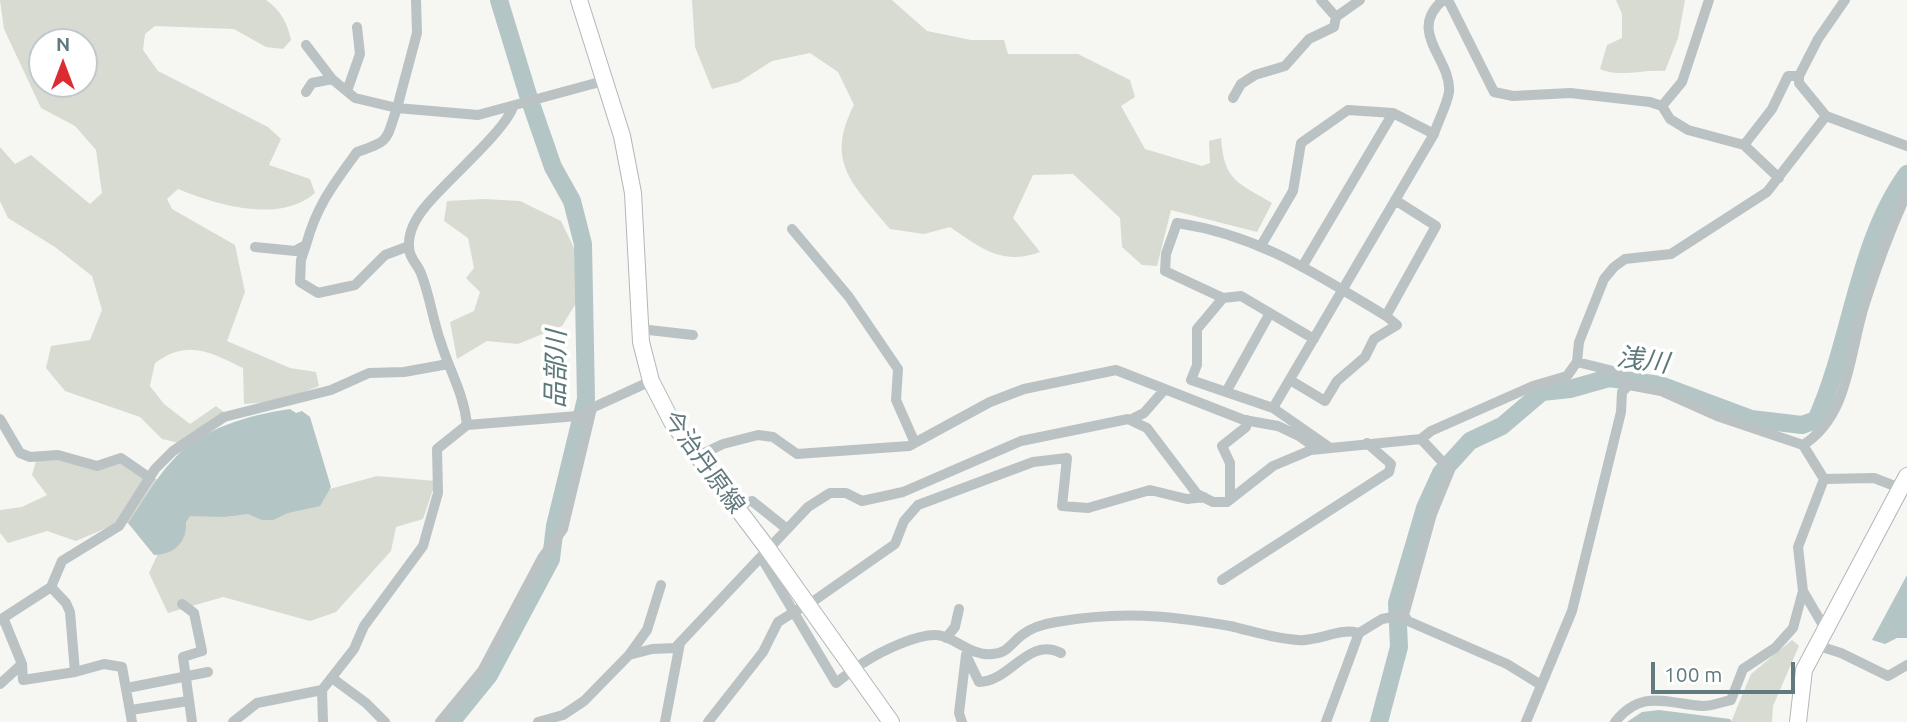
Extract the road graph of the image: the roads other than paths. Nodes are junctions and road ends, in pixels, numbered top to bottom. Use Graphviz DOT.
graph roads {
  1 [pos="416,0"];
  2 [pos="579,0"];
  3 [pos="1321,0"];
  4 [pos="1360,0"];
  5 [pos="1443,0"];
  6 [pos="1448,0"];
  7 [pos="1709,0"];
  8 [pos="1845,0"];
  9 [pos="1336,17"];
  10 [pos="357,27"];
  11 [pos="306,45"];
  12 [pos="1799,76"];
  13 [pos="332,79"];
  14 [pos="607,80"];
  15 [pos="347,91"];
  16 [pos="306,92"];
  17 [pos="1233,98"];
  18 [pos="1662,106"];
  19 [pos="513,107"];
  20 [pos="397,108"];
  21 [pos="1393,113"];
  22 [pos="1826,116"];
  23 [pos="1434,134"];
  24 [pos="1744,145"];
  25 [pos="1907,146"];
  26 [pos="1779,178"];
  27 [pos="1907,193"];
  28 [pos="1395,200"];
  29 [pos="792,229"];
  30 [pos="1262,244"];
  31 [pos="306,245"];
  32 [pos="409,246"];
  33 [pos="255,247"];
  34 [pos="1302,267"];
  35 [pos="1343,290"];
  36 [pos="1223,298"];
  37 [pos="1270,313"];
  38 [pos="1386,316"];
  39 [pos="640,328"];
  40 [pos="693,335"];
  41 [pos="1314,339"];
  42 [pos="1577,362"];
  43 [pos="448,365"];
  44 [pos="1290,380"];
  45 [pos="651,381"];
  46 [pos="1629,385"];
  47 [pos="1164,389"];
  48 [pos="1226,392"];
  49 [pos="1273,408"];
  50 [pos="590,415"];
  51 [pos="0,419"];
  52 [pos="1130,420"];
  53 [pos="1247,420"];
  54 [pos="467,425"];
  55 [pos="1421,439"];
  56 [pos="915,443"];
  57 [pos="1367,443"];
  58 [pos="1803,445"];
  59 [pos="1329,447"];
  60 [pos="1317,449"];
  61 [pos="698,456"];
  62 [pos="150,478"];
  63 [pos="1824,480"];
  64 [pos="1904,482"];
  65 [pos="958,488"];
  66 [pos="897,493"];
  67 [pos="1204,497"];
  68 [pos="1230,500"];
  69 [pos="734,505"];
  70 [pos="786,529"];
  71 [pos="764,553"];
  72 [pos="1222,580"];
  73 [pos="661,585"];
  74 [pos="51,587"];
  75 [pos="1803,591"];
  76 [pos="815,600"];
  77 [pos="182,604"];
  78 [pos="959,609"];
  79 [pos="796,610"];
  80 [pos="1404,615"];
  81 [pos="2,620"];
  82 [pos="1824,627"];
  83 [pos="1359,634"];
  84 [pos="946,638"];
  85 [pos="680,643"];
  86 [pos="1816,645"];
  87 [pos="966,652"];
  88 [pos="1061,653"];
  89 [pos="629,655"];
  90 [pos="863,663"];
  91 [pos="22,664"];
  92 [pos="1907,665"];
  93 [pos="75,672"];
  94 [pos="208,672"];
  95 [pos="187,676"];
  96 [pos="845,676"];
  97 [pos="332,678"];
  98 [pos="0,684"];
  99 [pos="1541,685"];
  100 [pos="127,688"];
  101 [pos="322,690"];
  102 [pos="188,701"];
  103 [pos="132,716"];
  104 [pos="192,722"];
  105 [pos="233,722"];
  106 [pos="323,722"];
  107 [pos="385,722"];
  108 [pos="440,722"];
  109 [pos="538,722"];
  110 [pos="665,722"];
  111 [pos="708,722"];
  112 [pos="891,722"];
  113 [pos="961,722"];
  114 [pos="1326,722"];
  115 [pos="1526,722"];
  116 [pos="1615,722"];
  117 [pos="1798,722"];
  1 -- 20 [label="street"];
  2 -- 14 [label="main road, 今治丹原線"];
  3 -- 9 [label="street"];
  4 -- 9 [label="street"];
  5 -- 23 [label="street"];
  6 -- 18 [label="street"];
  7 -- 18 [label="street"];
  8 -- 12 [label="street"];
  9 -- 17 [label="street"];
  10 -- 15 [label="street"];
  11 -- 13 [label="street"];
  12 -- 22 [label="street"];
  12 -- 24 [label="street"];
  13 -- 15 [label="street"];
  13 -- 16 [label="street"];
  14 -- 19 [label="street"];
  14 -- 39 [label="main road, 今治丹原線"];
  15 -- 20 [label="street"];
  18 -- 24 [label="street"];
  19 -- 20 [label="street"];
  19 -- 32 [label="street"];
  20 -- 31 [label="street"];
  21 -- 23 [label="street"];
  21 -- 30 [label="street"];
  21 -- 34 [label="street"];
  22 -- 25 [label="street"];
  22 -- 26 [label="street"];
  23 -- 28 [label="street"];
  24 -- 26 [label="street"];
  26 -- 42 [label="street"];
  27 -- 58 [label="street"];
  28 -- 35 [label="street"];
  28 -- 38 [label="street"];
  29 -- 56 [label="street"];
  30 -- 34 [label="street"];
  30 -- 36 [label="street"];
  31 -- 32 [label="street"];
  31 -- 33 [label="street"];
  32 -- 43 [label="street"];
  34 -- 35 [label="street"];
  35 -- 38 [label="street"];
  35 -- 41 [label="street"];
  36 -- 37 [label="street"];
  36 -- 48 [label="street"];
  37 -- 41 [label="street"];
  37 -- 48 [label="street"];
  38 -- 44 [label="street"];
  39 -- 40 [label="street"];
  39 -- 45 [label="main road, 今治丹原線"];
  41 -- 44 [label="street"];
  42 -- 46 [label="street"];
  42 -- 55 [label="street"];
  43 -- 54 [label="street"];
  43 -- 62 [label="street"];
  44 -- 49 [label="street"];
  45 -- 50 [label="street"];
  45 -- 61 [label="main road, 今治丹原線"];
  46 -- 58 [label="street"];
  46 -- 99 [label="street"];
  47 -- 52 [label="street"];
  47 -- 53 [label="street"];
  47 -- 56 [label="street"];
  48 -- 49 [label="street"];
  49 -- 59 [label="street"];
  50 -- 54 [label="street"];
  50 -- 108 [label="street"];
  51 -- 62 [label="street"];
  52 -- 66 [label="street"];
  52 -- 67 [label="street"];
  53 -- 60 [label="street"];
  53 -- 68 [label="street"];
  54 -- 97 [label="street"];
  55 -- 57 [label="street"];
  55 -- 80 [label="street"];
  56 -- 61 [label="street"];
  57 -- 59 [label="street"];
  57 -- 72 [label="street"];
  58 -- 63 [label="street"];
  59 -- 60 [label="street"];
  60 -- 68 [label="street"];
  61 -- 69 [label="main road, 今治丹原線"];
  62 -- 74 [label="street"];
  63 -- 64 [label="street"];
  63 -- 75 [label="street"];
  64 -- 82 [label="main road"];
  65 -- 66 [label="street"];
  65 -- 67 [label="street"];
  65 -- 76 [label="street"];
  66 -- 70 [label="street"];
  67 -- 68 [label="street"];
  69 -- 70 [label="street"];
  69 -- 71 [label="main road, 今治丹原線"];
  70 -- 71 [label="street"];
  71 -- 79 [label="street"];
  71 -- 85 [label="street"];
  71 -- 112 [label="main road, 今治丹原線"];
  73 -- 89 [label="street"];
  74 -- 81 [label="street"];
  74 -- 93 [label="street"];
  75 -- 82 [label="street"];
  75 -- 116 [label="street"];
  77 -- 95 [label="street"];
  78 -- 84 [label="street"];
  79 -- 96 [label="street"];
  79 -- 111 [label="street"];
  80 -- 83 [label="street"];
  80 -- 99 [label="street"];
  81 -- 91 [label="street"];
  82 -- 86 [label="main road"];
  83 -- 87 [label="street"];
  83 -- 114 [label="street"];
  84 -- 87 [label="street"];
  84 -- 90 [label="street"];
  85 -- 89 [label="street"];
  85 -- 110 [label="street"];
  86 -- 92 [label="street"];
  86 -- 117 [label="main road"];
  87 -- 88 [label="street"];
  87 -- 113 [label="street"];
  89 -- 109 [label="street"];
  91 -- 93 [label="street"];
  91 -- 98 [label="street"];
  93 -- 100 [label="street"];
  94 -- 95 [label="street"];
  95 -- 100 [label="street"];
  95 -- 102 [label="street"];
  97 -- 101 [label="street"];
  97 -- 107 [label="street"];
  99 -- 115 [label="street"];
  100 -- 103 [label="street"];
  101 -- 105 [label="street"];
  101 -- 106 [label="street"];
  102 -- 103 [label="street"];
  102 -- 104 [label="street"];
}
